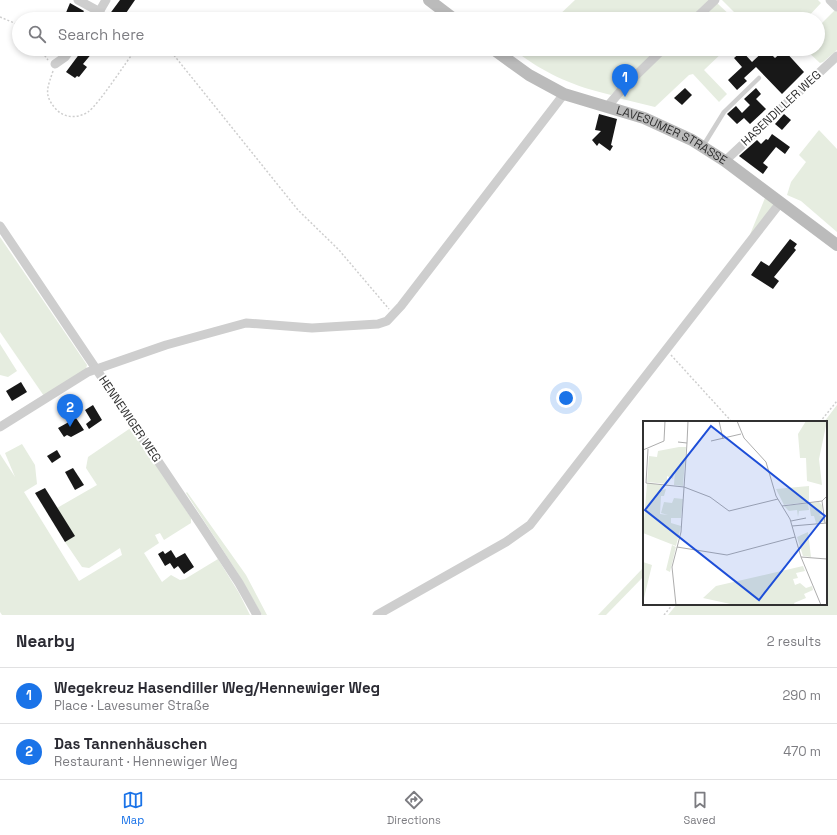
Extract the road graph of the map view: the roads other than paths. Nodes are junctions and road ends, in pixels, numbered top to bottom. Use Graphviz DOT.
graph roads {
  1 [pos="78,0"];
  2 [pos="106,0"];
  3 [pos="429,0"];
  4 [pos="715,0"];
  5 [pos="830,0"];
  6 [pos="837,7"];
  7 [pos="93,12"];
  8 [pos="100,12"];
  9 [pos="445,12"];
  10 [pos="702,12"];
  11 [pos="66,56"];
  12 [pos="503,56"];
  13 [pos="656,56"];
  14 [pos="837,56"];
  15 [pos="55,64"];
  16 [pos="759,78"];
  17 [pos="564,94"];
  18 [pos="607,107"];
  19 [pos="703,146"];
  20 [pos="725,161"];
  21 [pos="780,203"];
  22 [pos="0,226"];
  23 [pos="837,246"];
  24 [pos="96,368"];
  25 [pos="0,427"];
  26 [pos="257,615"];
  27 [pos="377,615"];
  1 -- 7 [label="street"];
  2 -- 8 [label="street"];
  3 -- 9 [label="street"];
  4 -- 10 [label="street"];
  5 -- 6 [label="street"];
  11 -- 15 [label="street"];
  12 -- 17 [label="street, LAVESUMER STRASSE"];
  13 -- 18 [label="street"];
  14 -- 20 [label="street, HASENDILLER WEG"];
  16 -- 19 [label="lane"];
  17 -- 18 [label="street, LAVESUMER STRASSE"];
  17 -- 24 [label="street"];
  18 -- 19 [label="street, LAVESUMER STRASSE"];
  19 -- 20 [label="street, LAVESUMER STRASSE"];
  20 -- 21 [label="street, LAVESUMER STRASSE"];
  21 -- 23 [label="street, LAVESUMER STRASSE"];
  21 -- 27 [label="street"];
  22 -- 24 [label="street, HENNEWIGER WEG"];
  24 -- 25 [label="street"];
  24 -- 26 [label="street, HENNEWIGER WEG"];
}
